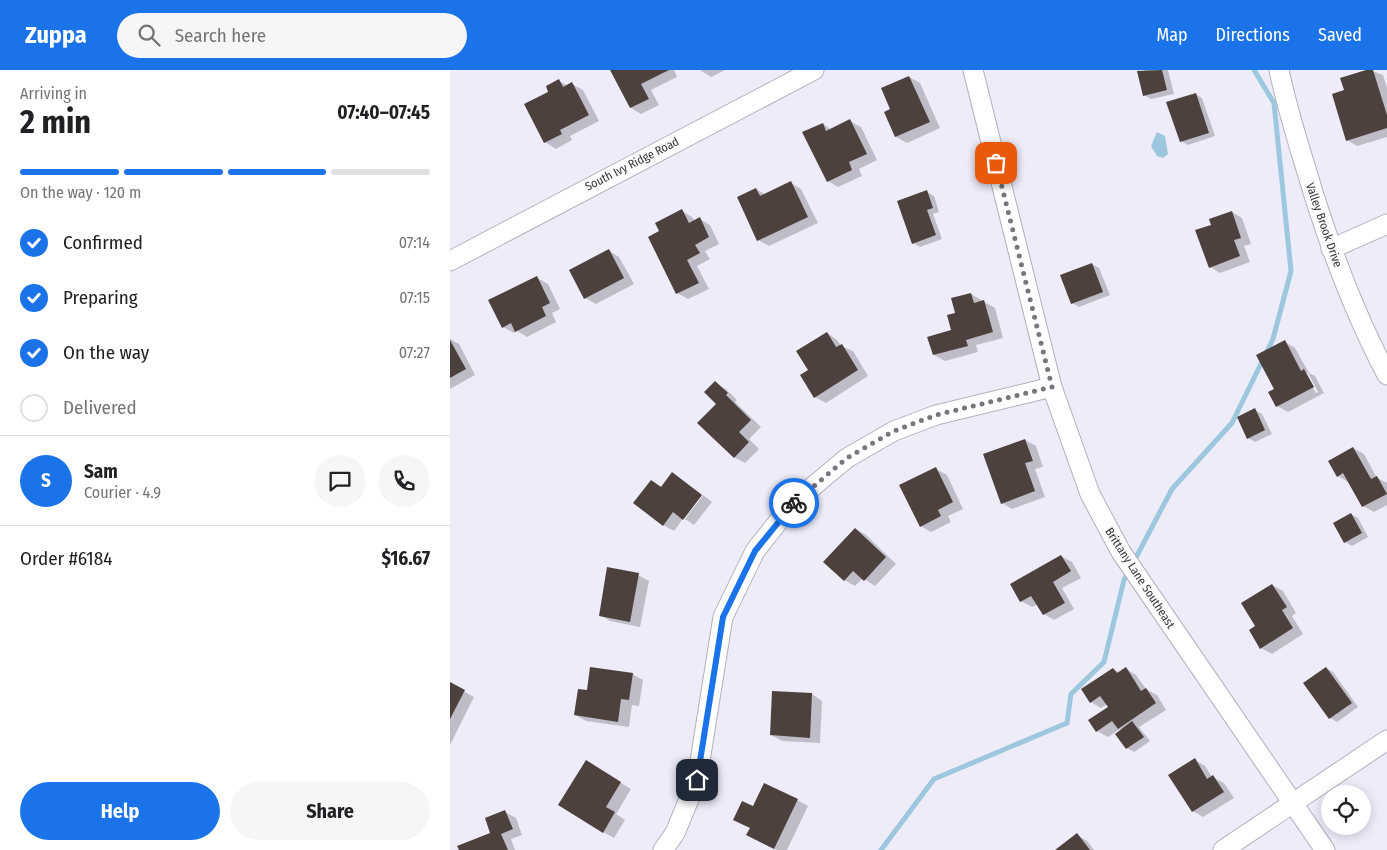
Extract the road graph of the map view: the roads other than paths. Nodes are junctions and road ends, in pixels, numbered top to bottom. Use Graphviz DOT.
graph roads {
  1 [pos="814,70"];
  2 [pos="972,70"];
  3 [pos="1279,70"];
  4 [pos="1387,224"];
  5 [pos="1331,249"];
  6 [pos="450,261"];
  7 [pos="1387,375"];
  8 [pos="1052,387"];
  9 [pos="1387,740"];
  10 [pos="1294,804"];
  11 [pos="663,850"];
  12 [pos="1222,850"];
  13 [pos="1325,850"];
  1 -- 6 [label="street, South Ivy Ridge Road"];
  2 -- 8 [label="street, Brittany Lane Southeast"];
  3 -- 5 [label="street, Valley Brook Drive"];
  4 -- 5 [label="street"];
  5 -- 7 [label="street, Valley Brook Drive"];
  8 -- 10 [label="street, Brittany Lane Southeast"];
  8 -- 11 [label="street"];
  9 -- 10 [label="street"];
  10 -- 12 [label="street"];
  10 -- 13 [label="street, Brittany Lane Southeast"];
}
